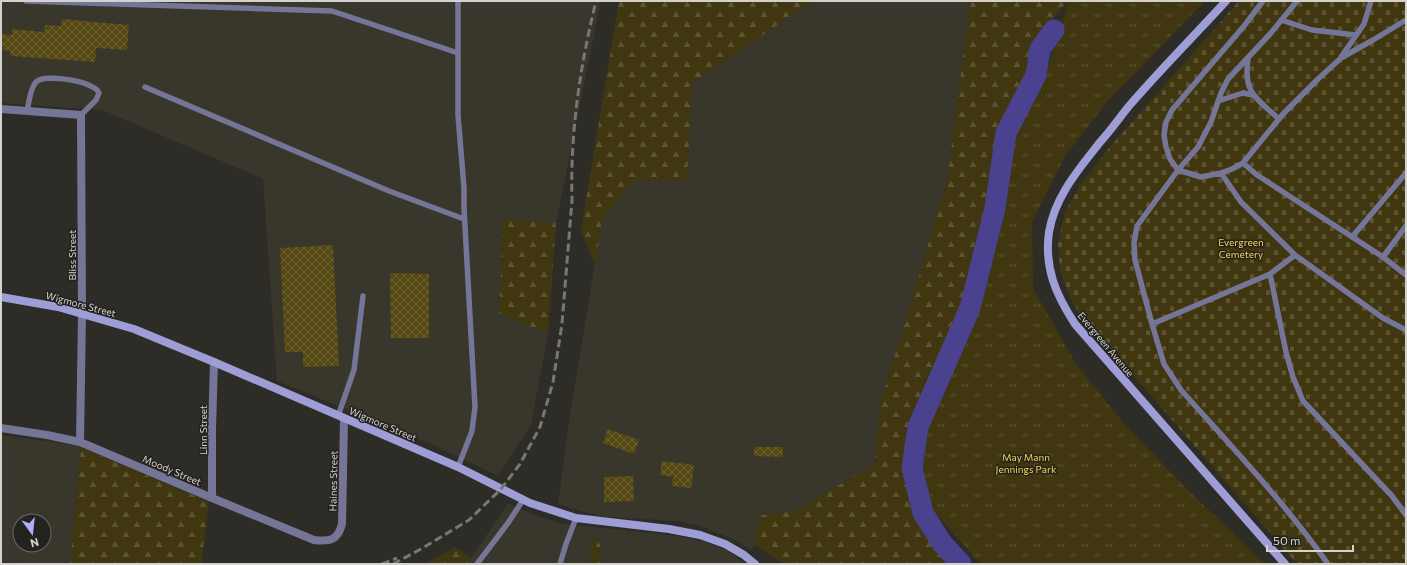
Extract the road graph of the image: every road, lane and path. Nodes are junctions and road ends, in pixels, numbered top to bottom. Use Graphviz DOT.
graph roads {
  1 [pos="26,1"];
  2 [pos="458,1"];
  3 [pos="1226,1"];
  4 [pos="1263,1"];
  5 [pos="1297,1"];
  6 [pos="1371,1"];
  7 [pos="1281,20"];
  8 [pos="1406,20"];
  9 [pos="1356,34"];
  10 [pos="458,53"];
  11 [pos="1248,58"];
  12 [pos="1341,58"];
  13 [pos="145,87"];
  14 [pos="1253,95"];
  15 [pos="1218,101"];
  16 [pos="1,109"];
  17 [pos="27,111"];
  18 [pos="81,115"];
  19 [pos="1279,119"];
  20 [pos="1243,162"];
  21 [pos="1178,170"];
  22 [pos="1406,173"];
  23 [pos="1222,174"];
  24 [pos="464,219"];
  25 [pos="1406,226"];
  26 [pos="1352,236"];
  27 [pos="1295,255"];
  28 [pos="1383,256"];
  29 [pos="1270,274"];
  30 [pos="1406,275"];
  31 [pos="363,296"];
  32 [pos="1,297"];
  33 [pos="82,314"];
  34 [pos="1152,324"];
  35 [pos="1406,330"];
  36 [pos="214,362"];
  37 [pos="341,418"];
  38 [pos="1,428"];
  39 [pos="80,442"];
  40 [pos="458,467"];
  41 [pos="212,498"];
  42 [pos="523,500"];
  43 [pos="1406,515"];
  44 [pos="576,518"];
  45 [pos="332,540"];
  46 [pos="477,564"];
  47 [pos="560,564"];
  48 [pos="755,564"];
  49 [pos="1285,564"];
  50 [pos="1328,564"];
  1 -- 10 [label="lane"];
  2 -- 10 [label="lane"];
  3 -- 49 [label="street, Evergreen Avenue"];
  4 -- 21 [label="lane"];
  5 -- 7 [label="lane"];
  6 -- 9 [label="lane"];
  7 -- 9 [label="lane"];
  7 -- 11 [label="lane"];
  8 -- 12 [label="lane"];
  9 -- 12 [label="lane"];
  10 -- 24 [label="lane"];
  11 -- 14 [label="lane"];
  11 -- 15 [label="lane"];
  12 -- 19 [label="lane"];
  13 -- 24 [label="lane"];
  14 -- 15 [label="lane"];
  14 -- 19 [label="lane"];
  15 -- 21 [label="lane"];
  16 -- 17 [label="street"];
  17 -- 18 [label="street"];
  17 -- 18 [label="lane"];
  18 -- 33 [label="street, Bliss Street"];
  19 -- 20 [label="lane"];
  20 -- 23 [label="lane"];
  20 -- 26 [label="lane"];
  21 -- 23 [label="lane"];
  21 -- 34 [label="lane"];
  22 -- 26 [label="lane"];
  23 -- 27 [label="lane"];
  24 -- 40 [label="lane"];
  25 -- 28 [label="lane"];
  26 -- 28 [label="lane"];
  27 -- 29 [label="lane"];
  27 -- 35 [label="lane"];
  28 -- 30 [label="lane"];
  29 -- 34 [label="lane"];
  29 -- 43 [label="lane"];
  31 -- 37 [label="lane"];
  32 -- 33 [label="street, Wigmore Street"];
  33 -- 36 [label="street, Wigmore Street"];
  33 -- 39 [label="street, Bliss Street"];
  34 -- 50 [label="lane"];
  36 -- 37 [label="street, Wigmore Street"];
  36 -- 41 [label="street, Linn Street"];
  37 -- 40 [label="street, Wigmore Street"];
  37 -- 45 [label="street, Haines Street"];
  38 -- 39 [label="street, Moody Street"];
  39 -- 41 [label="street, Moody Street"];
  40 -- 42 [label="street, Wigmore Street"];
  41 -- 45 [label="street, Moody Street"];
  42 -- 44 [label="street, Wigmore Street"];
  42 -- 46 [label="lane"];
  44 -- 47 [label="lane"];
  44 -- 48 [label="street, Wigmore Street"];
}
